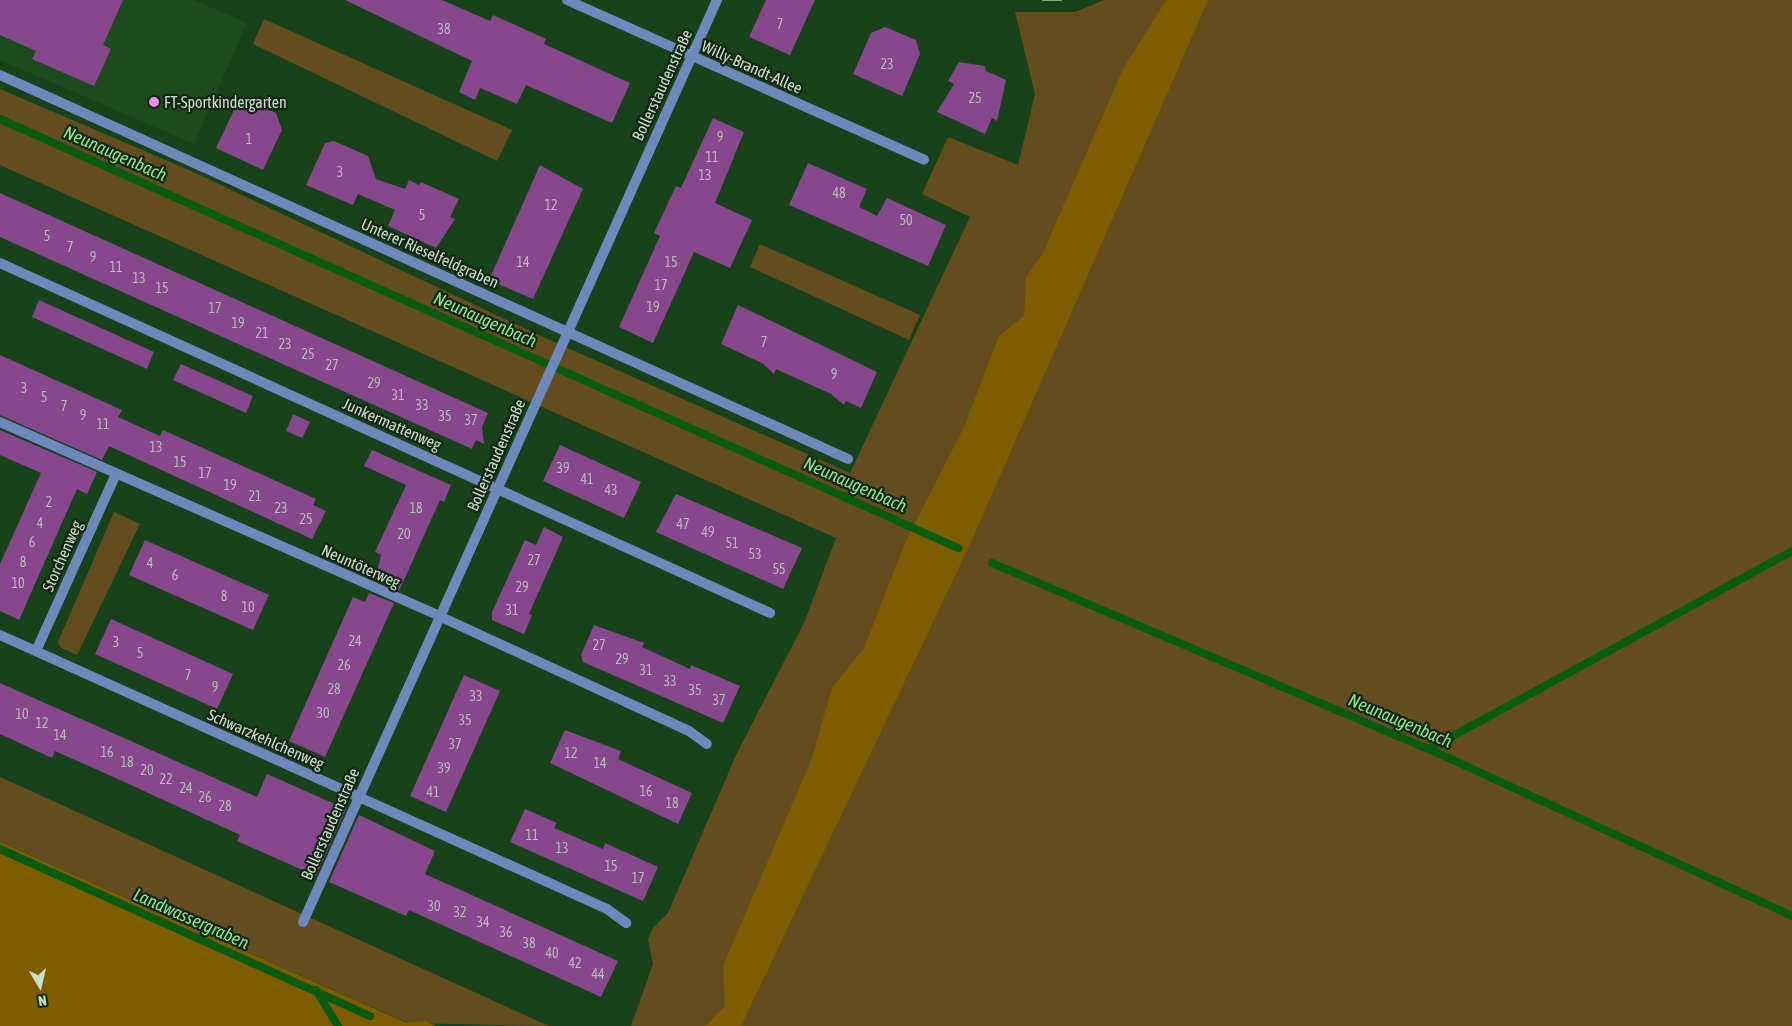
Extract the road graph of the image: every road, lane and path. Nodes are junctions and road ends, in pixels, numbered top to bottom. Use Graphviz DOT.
graph roads {
  1 [pos="567,0"];
  2 [pos="717,0"];
  3 [pos="691,56"];
  4 [pos="0,75"];
  5 [pos="924,160"];
  6 [pos="0,264"];
  7 [pos="566,331"];
  8 [pos="0,422"];
  9 [pos="848,459"];
  10 [pos="116,474"];
  11 [pos="497,488"];
  12 [pos="770,613"];
  13 [pos="439,616"];
  14 [pos="0,634"];
  15 [pos="36,651"];
  16 [pos="707,744"];
  17 [pos="360,796"];
  18 [pos="303,922"];
  19 [pos="626,923"];
  1 -- 3 [label="street, Willy-Brandt-Allee"];
  2 -- 3 [label="street, Bollerstaudenstraße"];
  3 -- 5 [label="street, Willy-Brandt-Allee"];
  3 -- 7 [label="street, Bollerstaudenstraße"];
  4 -- 7 [label="street, Unterer Rieselfeldgraben"];
  6 -- 11 [label="street, Junkermattenweg"];
  7 -- 9 [label="street, Unterer Rieselfeldgraben"];
  7 -- 11 [label="street, Bollerstaudenstraße"];
  8 -- 10 [label="street, Neuntöterweg"];
  10 -- 13 [label="street, Neuntöterweg"];
  10 -- 15 [label="street, Storchenweg"];
  11 -- 12 [label="street, Junkermattenweg"];
  11 -- 13 [label="street, Bollerstaudenstraße"];
  13 -- 16 [label="street, Neuntöterweg"];
  13 -- 17 [label="street, Bollerstaudenstraße"];
  14 -- 15 [label="street, Schwarzkehlchenweg"];
  15 -- 17 [label="street, Schwarzkehlchenweg"];
  17 -- 18 [label="street, Bollerstaudenstraße"];
  17 -- 19 [label="street, Schwarzkehlchenweg"];
}
